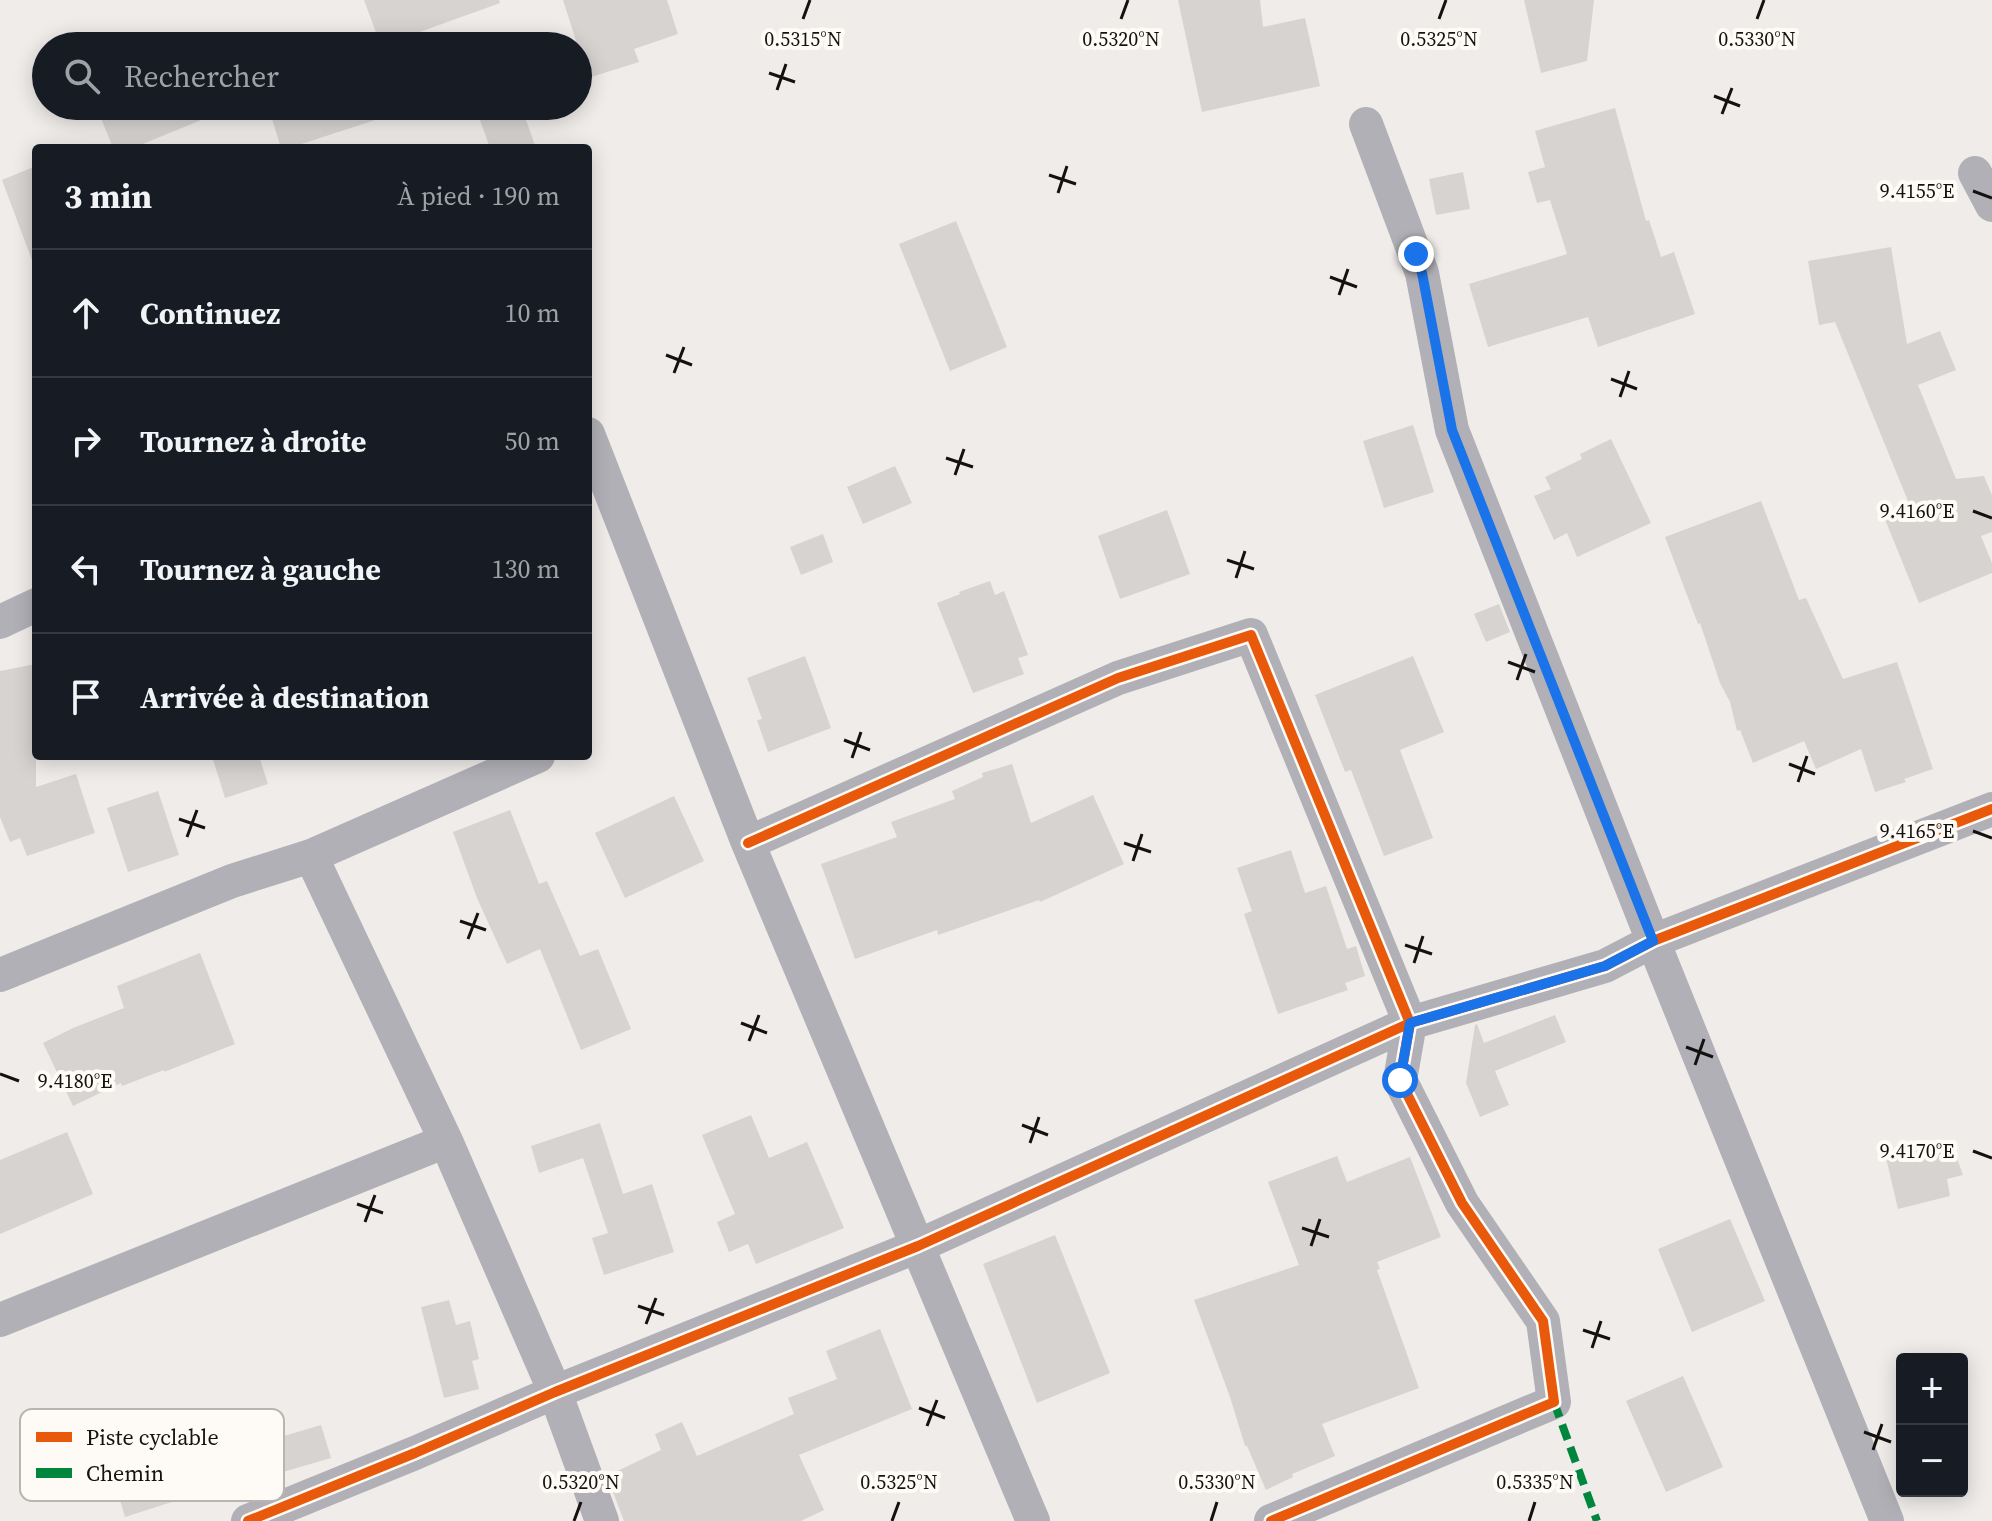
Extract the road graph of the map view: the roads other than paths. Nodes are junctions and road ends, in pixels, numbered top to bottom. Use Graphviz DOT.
graph roads {
  1 [pos="1366,124"];
  2 [pos="1975,173"];
  3 [pos="1992,205"];
  4 [pos="592,444"];
  5 [pos="32,607"];
  6 [pos="0,622"];
  7 [pos="529,760"];
  8 [pos="1992,809"];
  9 [pos="748,843"];
  10 [pos="311,856"];
  11 [pos="1653,941"];
  12 [pos="0,975"];
  13 [pos="1410,1023"];
  14 [pos="446,1141"];
  15 [pos="918,1246"];
  16 [pos="0,1320"];
  17 [pos="555,1392"];
  18 [pos="248,1521"];
  19 [pos="602,1521"];
  20 [pos="1033,1521"];
  21 [pos="1271,1521"];
  22 [pos="1887,1521"];
  1 -- 11 [label="street"];
  2 -- 3 [label="street"];
  4 -- 9 [label="street"];
  5 -- 6 [label="street"];
  7 -- 10 [label="street"];
  8 -- 11 [label="street"];
  9 -- 13 [label="street"];
  9 -- 15 [label="street"];
  10 -- 12 [label="street"];
  10 -- 14 [label="street"];
  11 -- 13 [label="street"];
  11 -- 22 [label="street"];
  13 -- 15 [label="street"];
  13 -- 21 [label="street"];
  14 -- 16 [label="street"];
  14 -- 17 [label="street"];
  15 -- 17 [label="street"];
  15 -- 20 [label="street"];
  17 -- 18 [label="street"];
  17 -- 19 [label="street"];
}
